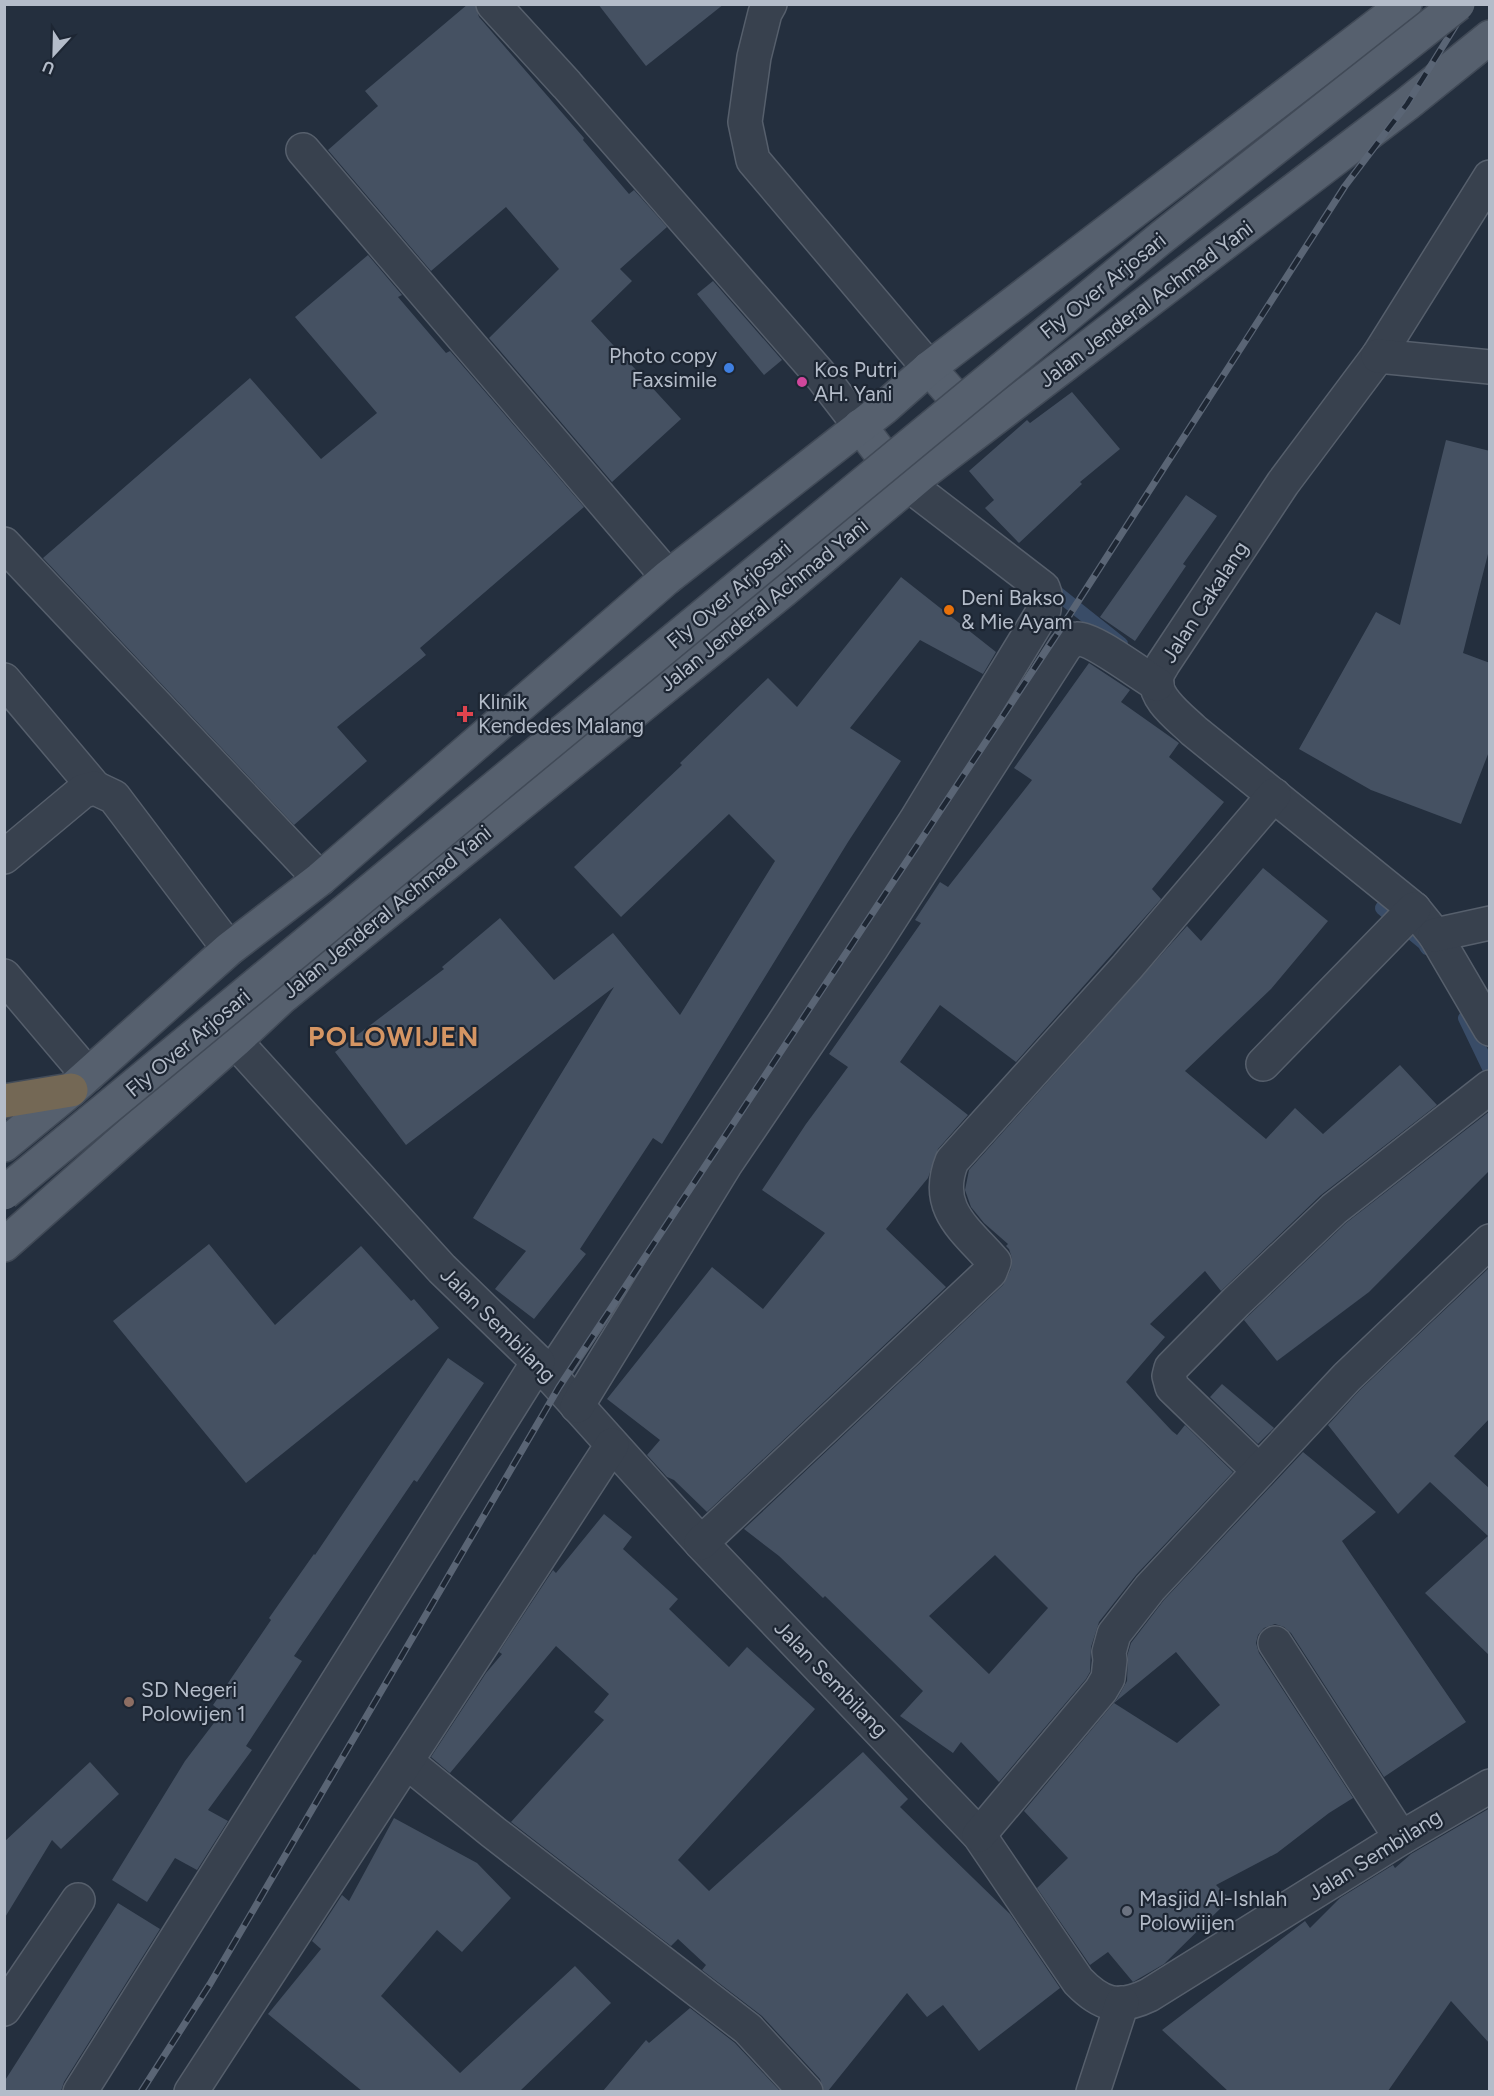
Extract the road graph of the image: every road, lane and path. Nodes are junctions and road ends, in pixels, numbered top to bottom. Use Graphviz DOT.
graph roads {
  1 [pos="493,4"];
  2 [pos="770,4"];
  3 [pos="1405,4"];
  4 [pos="1458,4"];
  5 [pos="1490,37"];
  6 [pos="303,150"];
  7 [pos="1485,194"];
  8 [pos="1378,356"];
  9 [pos="1490,367"];
  10 [pos="929,368"];
  11 [pos="870,419"];
  12 [pos="983,428"];
  13 [pos="912,482"];
  14 [pos="4,544"];
  15 [pos="668,577"];
  16 [pos="4,680"];
  17 [pos="1156,684"];
  18 [pos="95,788"];
  19 [pos="1267,803"];
  20 [pos="4,857"];
  21 [pos="320,879"];
  22 [pos="1404,918"];
  23 [pos="1490,923"];
  24 [pos="1435,934"];
  25 [pos="229,949"];
  26 [pos="4,976"];
  27 [pos="1490,1029"];
  28 [pos="236,1041"];
  29 [pos="1263,1064"];
  30 [pos="80,1083"];
  31 [pos="1487,1089"];
  32 [pos="4,1101"];
  33 [pos="4,1145"];
  34 [pos="4,1193"];
  35 [pos="1490,1241"];
  36 [pos="4,1245"];
  37 [pos="544,1369"];
  38 [pos="577,1406"];
  39 [pos="612,1445"];
  40 [pos="1259,1471"];
  41 [pos="701,1543"];
  42 [pos="1275,1643"];
  43 [pos="407,1762"];
  44 [pos="1490,1786"];
  45 [pos="980,1835"];
  46 [pos="1401,1838"];
  47 [pos="78,1900"];
  48 [pos="1122,2003"];
  49 [pos="4,2009"];
  50 [pos="196,2083"];
  51 [pos="80,2091"];
  52 [pos="806,2091"];
  53 [pos="1093,2091"];
  1 -- 11 [label="street"];
  2 -- 10 [label="street"];
  3 -- 10 [label="main road"];
  4 -- 34 [label="main road, Fly Over Arjosari, bridge"];
  5 -- 12 [label="main road, Jalan Jenderal Achmad Yani"];
  6 -- 15 [label="street"];
  7 -- 8 [label="street, Jalan Cakalang"];
  8 -- 9 [label="street"];
  8 -- 17 [label="street, Jalan Cakalang"];
  10 -- 11 [label="main road"];
  10 -- 12 [label="main road"];
  11 -- 13 [label="main road"];
  11 -- 15 [label="main road"];
  12 -- 13 [label="main road, Jalan Jenderal Achmad Yani"];
  13 -- 28 [label="main road, Jalan Jenderal Achmad Yani"];
  13 -- 37 [label="street"];
  14 -- 21 [label="street"];
  15 -- 21 [label="main road"];
  16 -- 18 [label="street"];
  17 -- 19 [label="street, Jalan Cakalang"];
  17 -- 38 [label="street"];
  18 -- 20 [label="street"];
  18 -- 25 [label="street"];
  19 -- 22 [label="street, Jalan Cakalang"];
  19 -- 41 [label="street"];
  21 -- 25 [label="main road"];
  22 -- 24 [label="street, Jalan Cakalang"];
  22 -- 29 [label="street"];
  23 -- 24 [label="street"];
  24 -- 27 [label="street, Jalan Cakalang"];
  25 -- 30 [label="main road"];
  26 -- 30 [label="street"];
  28 -- 36 [label="main road, Jalan Jenderal Achmad Yani"];
  28 -- 37 [label="street, Jalan Sembilang"];
  30 -- 32 [label="highway"];
  30 -- 33 [label="main road"];
  31 -- 40 [label="street"];
  35 -- 40 [label="street"];
  37 -- 38 [label="street, Jalan Sembilang"];
  37 -- 51 [label="street"];
  38 -- 39 [label="street, Jalan Sembilang"];
  39 -- 41 [label="street, Jalan Sembilang"];
  39 -- 43 [label="street"];
  40 -- 45 [label="street"];
  41 -- 45 [label="street, Jalan Sembilang"];
  42 -- 46 [label="street"];
  43 -- 50 [label="street"];
  43 -- 52 [label="street"];
  44 -- 46 [label="street, Jalan Sembilang"];
  45 -- 48 [label="street, Jalan Sembilang"];
  46 -- 48 [label="street, Jalan Sembilang"];
  47 -- 49 [label="street"];
  48 -- 53 [label="street"];
}
